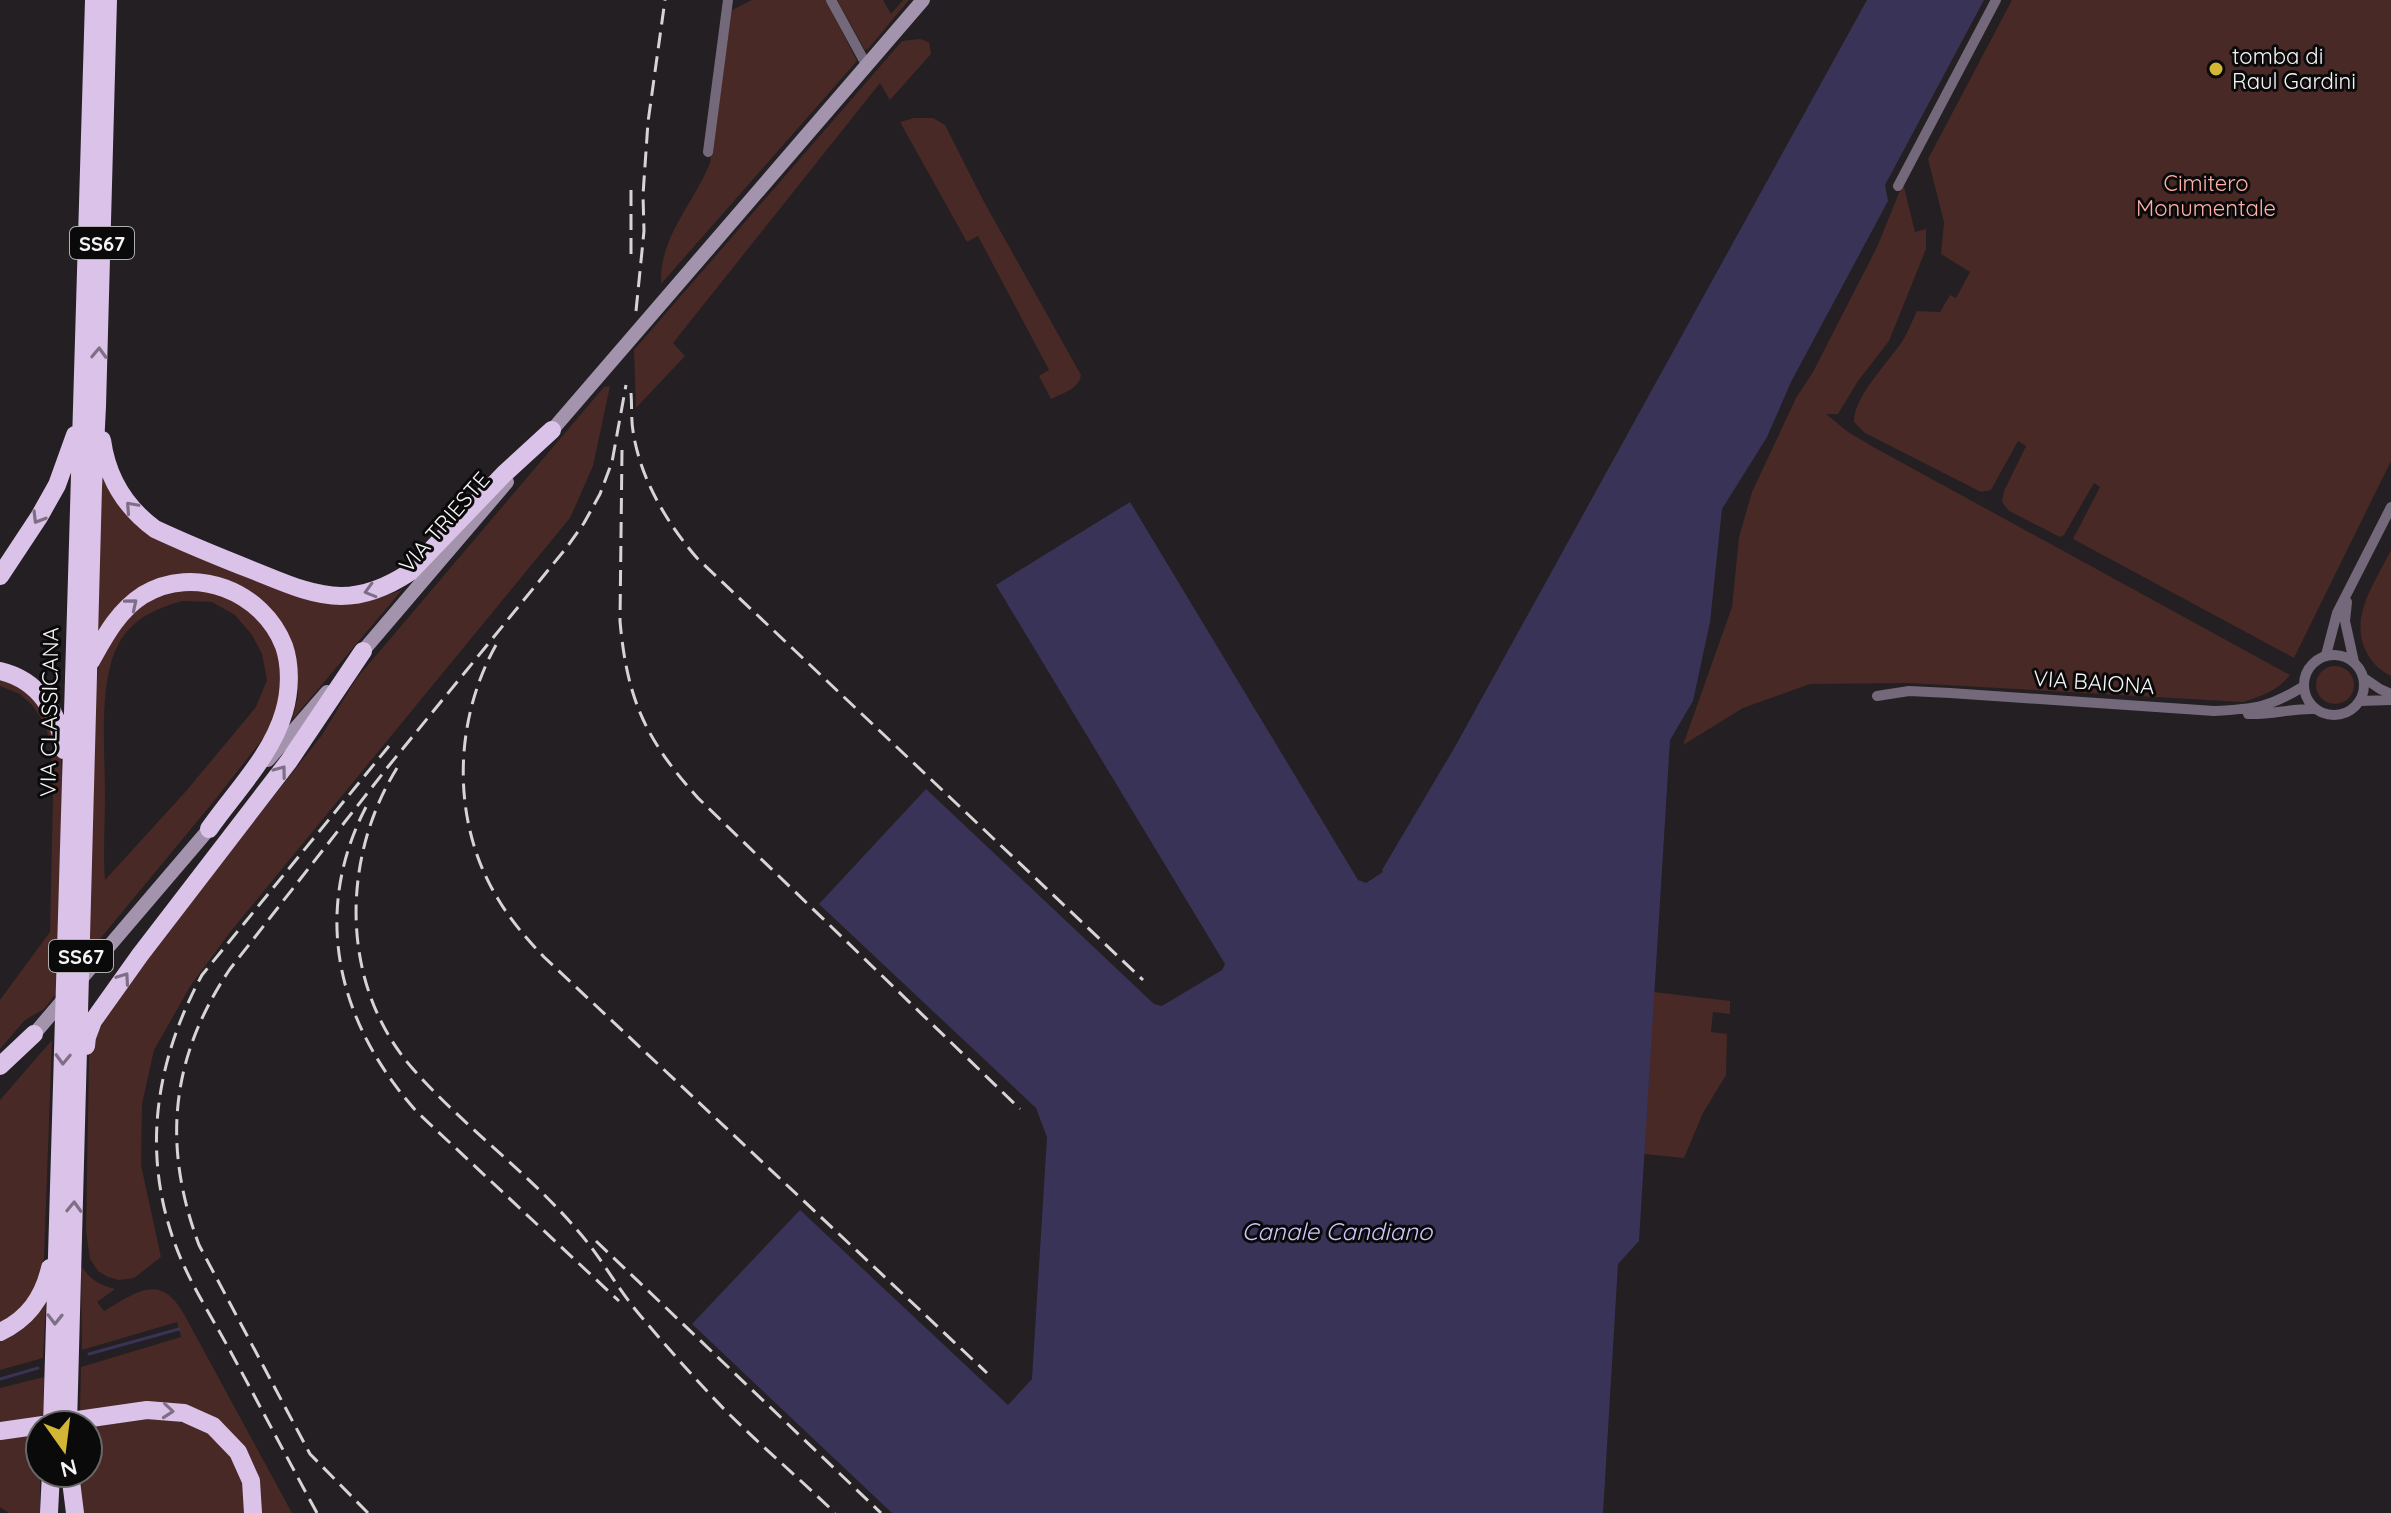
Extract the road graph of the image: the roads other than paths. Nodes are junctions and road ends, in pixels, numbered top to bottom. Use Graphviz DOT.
graph roads {
  1 [pos="94,0"];
  2 [pos="108,0"];
  3 [pos="728,0"];
  4 [pos="831,0"];
  5 [pos="923,0"];
  6 [pos="1996,0"];
  7 [pos="867,66"];
  8 [pos="708,152"];
  9 [pos="1898,186"];
  10 [pos="97,406"];
  11 [pos="81,421"];
  12 [pos="552,430"];
  13 [pos="2391,507"];
  14 [pos="0,576"];
  15 [pos="2347,596"];
  16 [pos="363,651"];
  17 [pos="2326,655"];
  18 [pos="2354,662"];
  19 [pos="88,667"];
  20 [pos="0,671"];
  21 [pos="2364,678"];
  22 [pos="2304,686"];
  23 [pos="2391,694"];
  24 [pos="1877,696"];
  25 [pos="2391,700"];
  26 [pos="2360,701"];
  27 [pos="2315,709"];
  28 [pos="2214,711"];
  29 [pos="209,829"];
  30 [pos="70,869"];
  31 [pos="39,1029"];
  32 [pos="0,1066"];
  33 [pos="0,1074"];
  34 [pos="76,1156"];
  35 [pos="57,1238"];
  36 [pos="0,1332"];
  37 [pos="52,1409"];
  38 [pos="68,1409"];
  39 [pos="0,1431"];
  40 [pos="50,1489"];
  41 [pos="67,1489"];
  42 [pos="71,1489"];
  43 [pos="49,1513"];
  44 [pos="66,1513"];
  45 [pos="75,1513"];
  46 [pos="253,1513"];
  1 -- 11 [label="highway, VIA CLASSICANA / SS67"];
  10 -- 2 [label="highway, VIA CLASSICANA / SS67, one-way"];
  3 -- 8 [label="street"];
  4 -- 7 [label="street"];
  5 -- 7 [label="main road, VIA TRIESTE"];
  6 -- 9 [label="street"];
  7 -- 12 [label="main road, VIA TRIESTE"];
  12 -- 10 [label="highway, one-way"];
  10 -- 19 [label="highway, VIA CLASSICANA / SS67"];
  11 -- 14 [label="highway, SS67, one-way"];
  11 -- 30 [label="highway, VIA CLASSICANA"];
  12 -- 16 [label="main road, VIA TRIESTE"];
  13 -- 15 [label="street"];
  15 -- 17 [label="street"];
  15 -- 18 [label="street"];
  16 -- 29 [label="main road, VIA TRIESTE"];
  34 -- 16 [label="highway, one-way"];
  17 -- 18 [label="street"];
  17 -- 22 [label="street"];
  18 -- 21 [label="street"];
  19 -- 29 [label="highway, one-way"];
  19 -- 34 [label="highway, VIA CLASSICANA / SS67"];
  20 -- 30 [label="highway"];
  21 -- 23 [label="street"];
  21 -- 26 [label="street"];
  22 -- 27 [label="street"];
  22 -- 28 [label="street, VIA BAIONA"];
  24 -- 28 [label="street, VIA BAIONA"];
  25 -- 26 [label="street"];
  26 -- 27 [label="street"];
  27 -- 28 [label="street"];
  29 -- 31 [label="main road, VIA TRIESTE"];
  30 -- 35 [label="highway, VIA CLASSICANA, one-way"];
  31 -- 32 [label="highway"];
  31 -- 33 [label="main road, VIA TRIESTE"];
  38 -- 34 [label="highway, VIA CLASSICANA / SS67, one-way"];
  35 -- 36 [label="highway"];
  35 -- 37 [label="highway, VIA CLASSICANA, one-way"];
  39 -- 46 [label="highway, one-way"];
  40 -- 43 [label="highway"];
  41 -- 44 [label="highway"];
  42 -- 45 [label="highway"];
}
